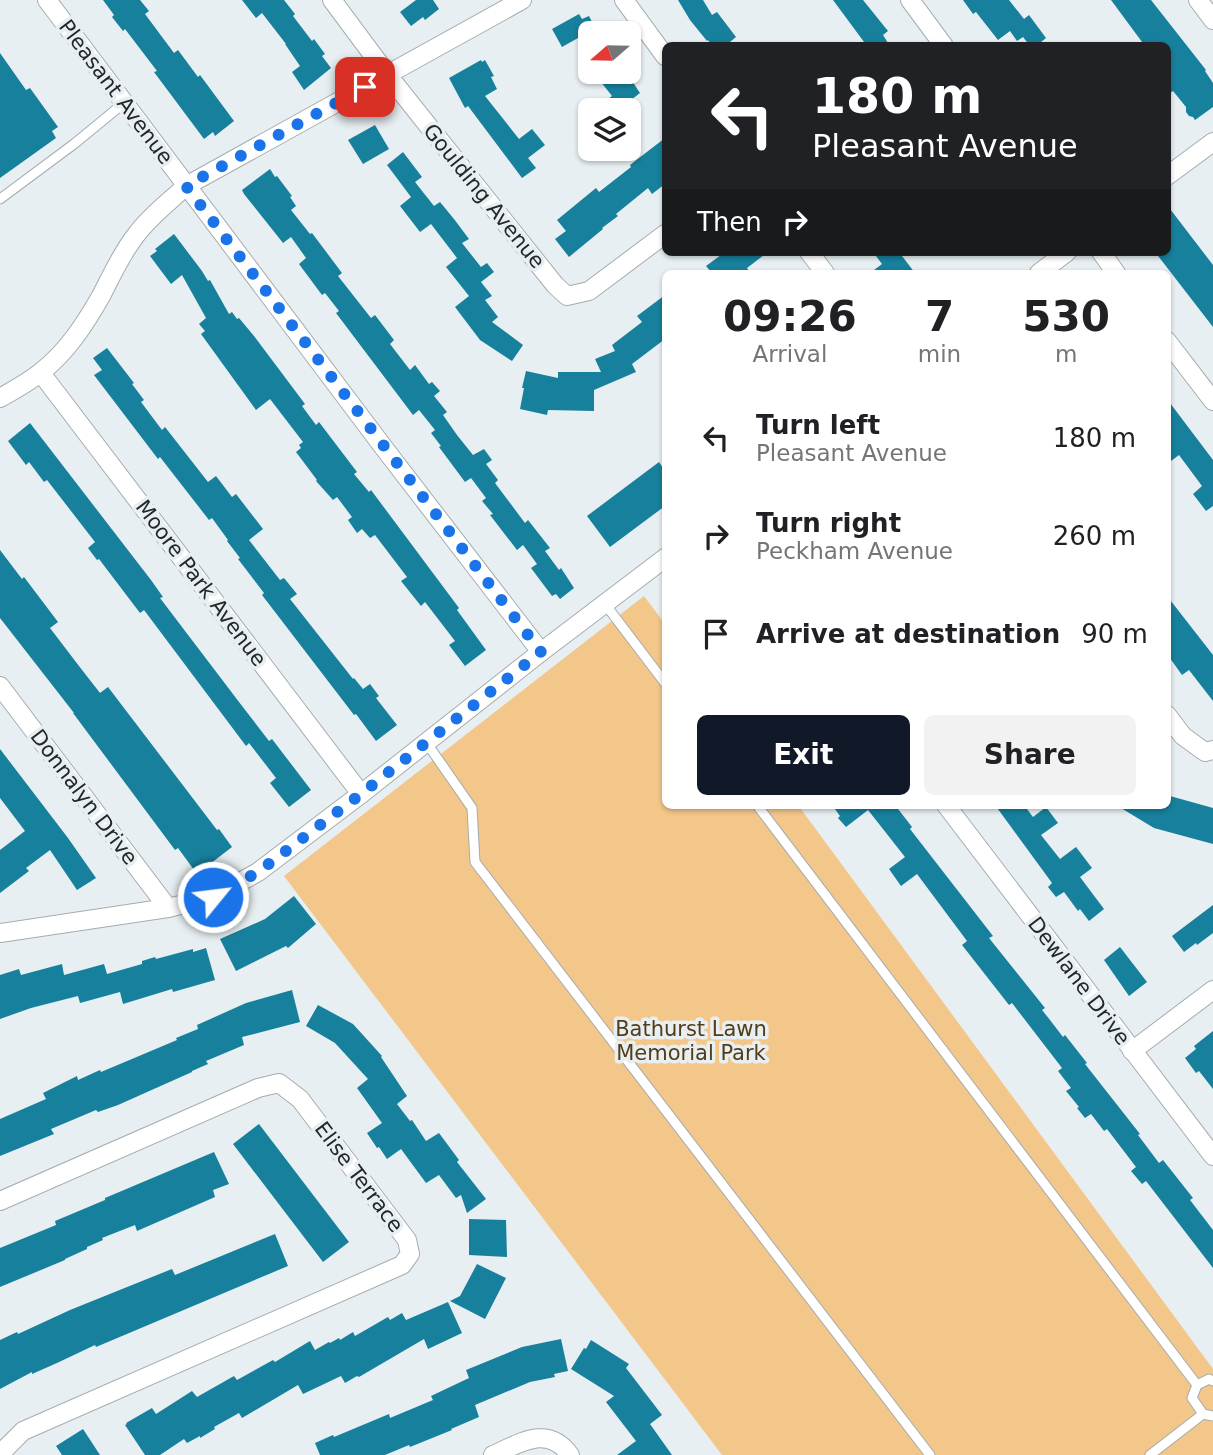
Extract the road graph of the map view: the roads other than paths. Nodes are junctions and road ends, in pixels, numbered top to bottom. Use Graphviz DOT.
graph roads {
  1 [pos="47,0"];
  2 [pos="331,0"];
  3 [pos="522,0"];
  4 [pos="624,0"];
  5 [pos="910,0"];
  6 [pos="1198,0"];
  7 [pos="1213,20"];
  8 [pos="941,42"];
  9 [pos="662,52"];
  10 [pos="387,74"];
  11 [pos="124,103"];
  12 [pos="1213,142"];
  13 [pos="1171,173"];
  14 [pos="186,186"];
  15 [pos="0,199"];
  16 [pos="662,236"];
  17 [pos="812,256"];
  18 [pos="1062,256"];
  19 [pos="823,270"];
  20 [pos="1043,270"];
  21 [pos="1171,346"];
  22 [pos="41,373"];
  23 [pos="0,398"];
  24 [pos="1213,401"];
  25 [pos="662,560"];
  26 [pos="605,604"];
  27 [pos="541,652"];
  28 [pos="662,679"];
  29 [pos="0,685"];
  30 [pos="1171,720"];
  31 [pos="426,742"];
  32 [pos="1213,750"];
  33 [pos="361,794"];
  34 [pos="760,809"];
  35 [pos="949,809"];
  36 [pos="168,908"];
  37 [pos="0,933"];
  38 [pos="1213,990"];
  39 [pos="1132,1051"];
  40 [pos="1213,1157"];
  41 [pos="0,1201"];
  42 [pos="1213,1381"];
  43 [pos="1197,1385"];
  44 [pos="1208,1415"];
  45 [pos="0,1454"];
  46 [pos="493,1455"];
  47 [pos="570,1455"];
  48 [pos="930,1455"];
  49 [pos="1150,1455"];
  1 -- 11 [label="street, Pleasant Avenue"];
  2 -- 10 [label="street, Goulding Avenue"];
  3 -- 10 [label="street"];
  4 -- 9 [label="street"];
  5 -- 8 [label="street"];
  6 -- 7 [label="street"];
  10 -- 14 [label="street"];
  10 -- 16 [label="street, Goulding Avenue"];
  11 -- 14 [label="street, Pleasant Avenue"];
  11 -- 15 [label="lane"];
  12 -- 13 [label="street"];
  14 -- 22 [label="street"];
  14 -- 27 [label="street, Pleasant Avenue"];
  17 -- 19 [label="street"];
  18 -- 20 [label="street"];
  21 -- 24 [label="street"];
  22 -- 23 [label="street"];
  22 -- 33 [label="street, Moore Park Avenue"];
  25 -- 26 [label="street"];
  26 -- 27 [label="street"];
  26 -- 28 [label="lane"];
  27 -- 31 [label="street"];
  29 -- 36 [label="street, Donnalyn Drive"];
  30 -- 32 [label="street"];
  31 -- 33 [label="street"];
  31 -- 48 [label="lane"];
  33 -- 36 [label="street"];
  34 -- 43 [label="lane"];
  35 -- 39 [label="street, Dewlane Drive"];
  36 -- 37 [label="street"];
  38 -- 39 [label="street"];
  39 -- 40 [label="street, Dewlane Drive"];
  41 -- 45 [label="street, Elise Terrace"];
  42 -- 43 [label="lane"];
  43 -- 44 [label="lane"];
  44 -- 49 [label="lane"];
  46 -- 47 [label="street"];
}
